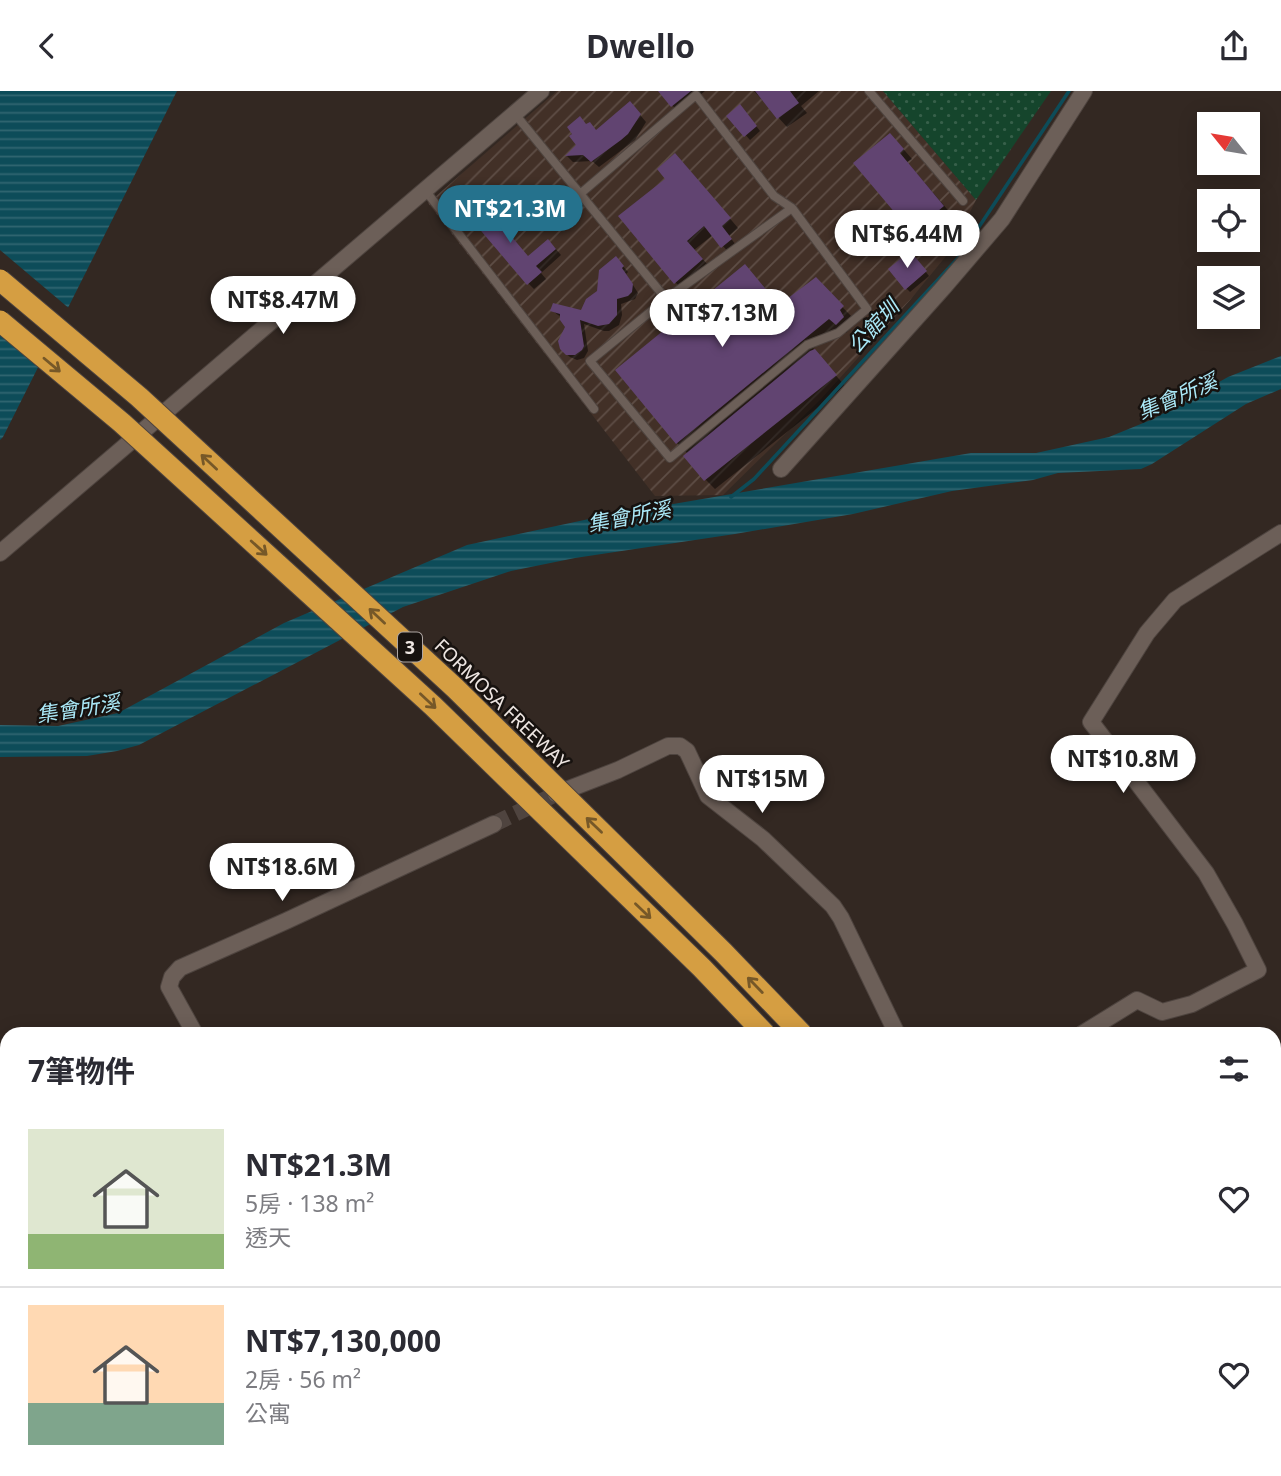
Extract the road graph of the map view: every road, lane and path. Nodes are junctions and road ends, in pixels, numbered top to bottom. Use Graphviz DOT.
graph roads {
  1 [pos="541,91"];
  2 [pos="869,91"];
  3 [pos="1084,91"];
  4 [pos="515,114"];
  5 [pos="425,190"];
  6 [pos="580,194"];
  7 [pos="963,201"];
  8 [pos="792,208"];
  9 [pos="0,280"];
  10 [pos="666,299"];
  11 [pos="0,321"];
  12 [pos="594,409"];
  13 [pos="782,468"];
  14 [pos="1281,533"];
  15 [pos="0,553"];
  16 [pos="556,794"];
  17 [pos="494,824"];
  18 [pos="190,1027"];
  19 [pos="758,1027"];
  20 [pos="795,1027"];
  21 [pos="894,1027"];
  22 [pos="1093,1027"];
  1 -- 4 [label="street"];
  2 -- 7 [label="lane"];
  3 -- 13 [label="street"];
  4 -- 5 [label="street"];
  4 -- 6 [label="lane"];
  5 -- 12 [label="lane"];
  5 -- 15 [label="street"];
  6 -- 8 [label="lane"];
  6 -- 10 [label="lane"];
  8 -- 10 [label="lane"];
  8 -- 10 [label="lane"];
  20 -- 9 [label="highway, FORMOSA FREEWAY / 3, one-way, bridge"];
  11 -- 19 [label="highway, 3, one-way, bridge"];
  14 -- 22 [label="street"];
  16 -- 21 [label="street"];
  17 -- 18 [label="street"];
}
